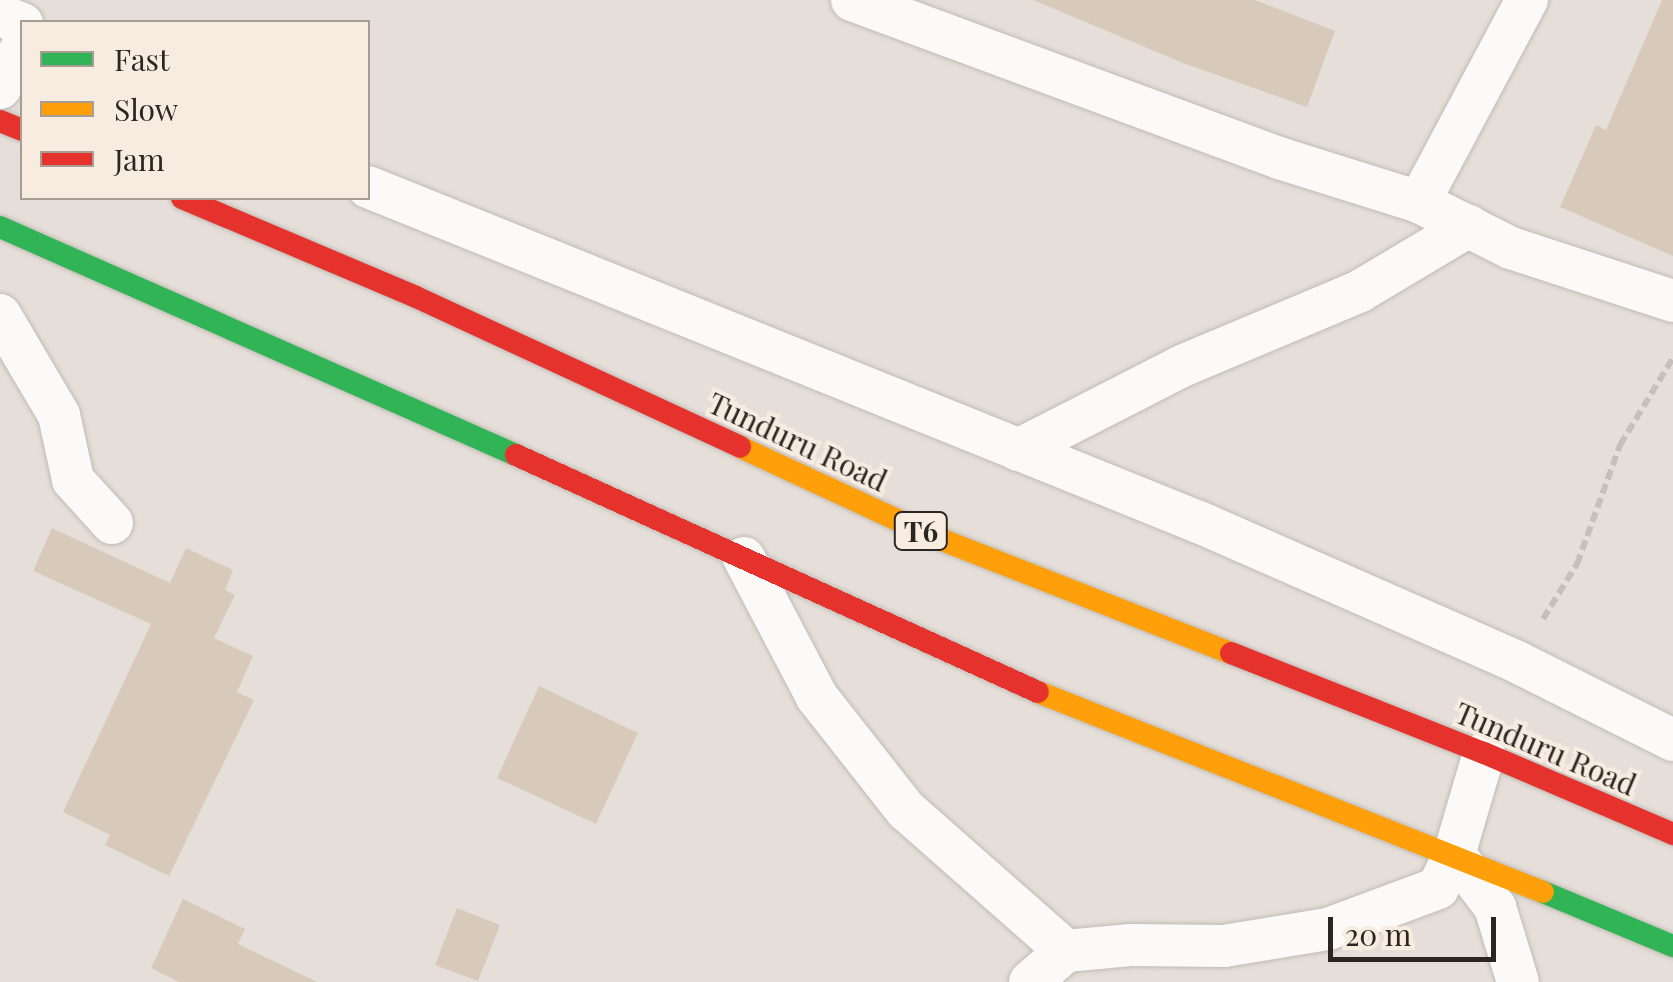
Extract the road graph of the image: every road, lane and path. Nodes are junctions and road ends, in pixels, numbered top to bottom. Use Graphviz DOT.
graph roads {
  1 [pos="852,0"];
  2 [pos="1527,0"];
  3 [pos="20,51"];
  4 [pos="0,88"];
  5 [pos="370,188"];
  6 [pos="187,200"];
  7 [pos="1418,202"];
  8 [pos="1469,226"];
  9 [pos="0,227"];
  10 [pos="1673,301"];
  11 [pos="0,315"];
  12 [pos="1673,358"];
  13 [pos="1018,450"];
  14 [pos="112,523"];
  15 [pos="744,558"];
  16 [pos="1517,662"];
  17 [pos="1673,740"];
  18 [pos="1484,752"];
  19 [pos="1673,834"];
  20 [pos="1454,854"];
  21 [pos="1673,946"];
  22 [pos="1066,951"];
  23 [pos="1030,982"];
  24 [pos="1518,982"];
  1 -- 7 [label="street"];
  2 -- 7 [label="street"];
  3 -- 4 [label="street"];
  5 -- 13 [label="street"];
  6 -- 18 [label="main road, Tunduru Road / T6"];
  7 -- 8 [label="street"];
  8 -- 10 [label="street"];
  8 -- 13 [label="street"];
  9 -- 15 [label="main road"];
  11 -- 14 [label="street"];
  12 -- 16 [label="path"];
  13 -- 16 [label="street"];
  15 -- 20 [label="main road"];
  15 -- 22 [label="street"];
  16 -- 17 [label="street"];
  18 -- 19 [label="main road, Tunduru Road / T6"];
  18 -- 20 [label="street"];
  20 -- 21 [label="main road"];
  20 -- 22 [label="street"];
  20 -- 24 [label="street"];
  22 -- 23 [label="street"];
}
